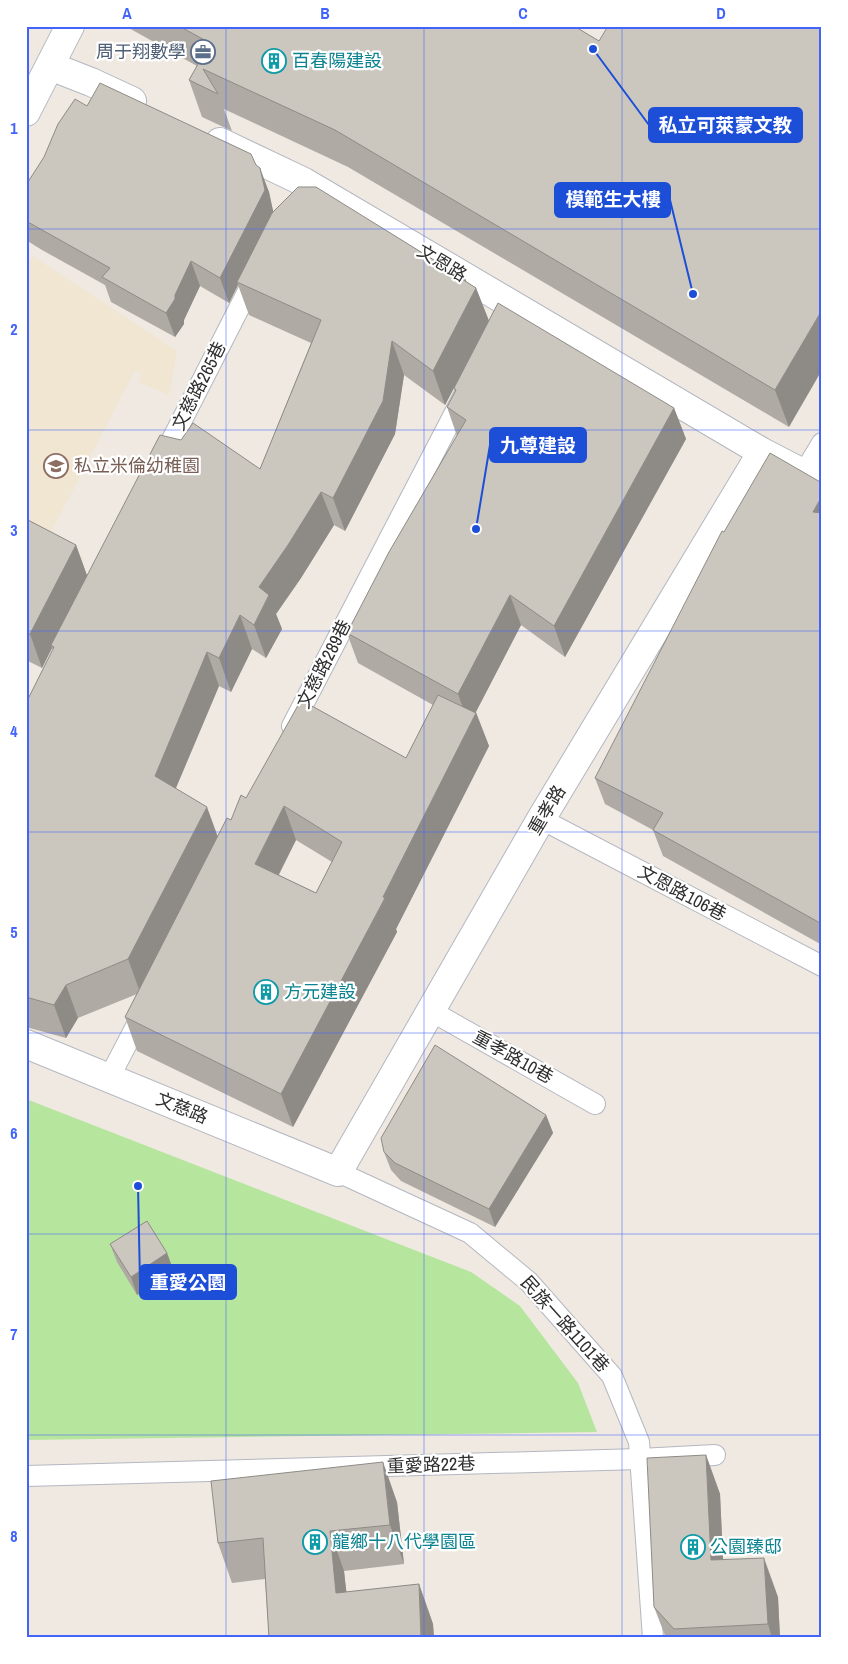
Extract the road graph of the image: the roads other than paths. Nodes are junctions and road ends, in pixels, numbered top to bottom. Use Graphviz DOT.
graph roads {
  1 [pos="70,26"];
  2 [pos="50,66"];
  3 [pos="153,111"];
  4 [pos="26,112"];
  5 [pos="198,132"];
  6 [pos="264,261"];
  7 [pos="474,374"];
  8 [pos="822,443"];
  9 [pos="762,452"];
  10 [pos="813,478"];
  11 [pos="152,480"];
  12 [pos="283,743"];
  13 [pos="542,819"];
  14 [pos="822,966"];
  15 [pos="151,998"];
  16 [pos="431,1011"];
  17 [pos="26,1044"];
  18 [pos="109,1078"];
  19 [pos="595,1104"];
  20 [pos="338,1172"];
  21 [pos="715,1455"];
  22 [pos="640,1459"];
  23 [pos="26,1476"];
  24 [pos="653,1638"];
  1 -- 2 [label="street"];
  2 -- 3 [label="street"];
  2 -- 4 [label="street"];
  5 -- 9 [label="street, 文恩路"];
  6 -- 11 [label="lane, 文慈路265巷"];
  7 -- 12 [label="lane, 文慈路289巷"];
  8 -- 10 [label="lane"];
  9 -- 10 [label="street, 文恩路"];
  9 -- 13 [label="street, 重孝路"];
  13 -- 14 [label="lane, 文恩路106巷"];
  13 -- 16 [label="street, 重孝路"];
  15 -- 18 [label="lane"];
  16 -- 19 [label="lane, 重孝路10巷"];
  16 -- 20 [label="street, 重孝路"];
  17 -- 18 [label="street, 文慈路"];
  18 -- 20 [label="street, 文慈路"];
  20 -- 22 [label="lane, 民族一路1101巷"];
  21 -- 22 [label="lane, 重愛路22巷"];
  22 -- 23 [label="lane, 重愛路22巷"];
  22 -- 24 [label="lane, 民族一路1101巷"];
}
